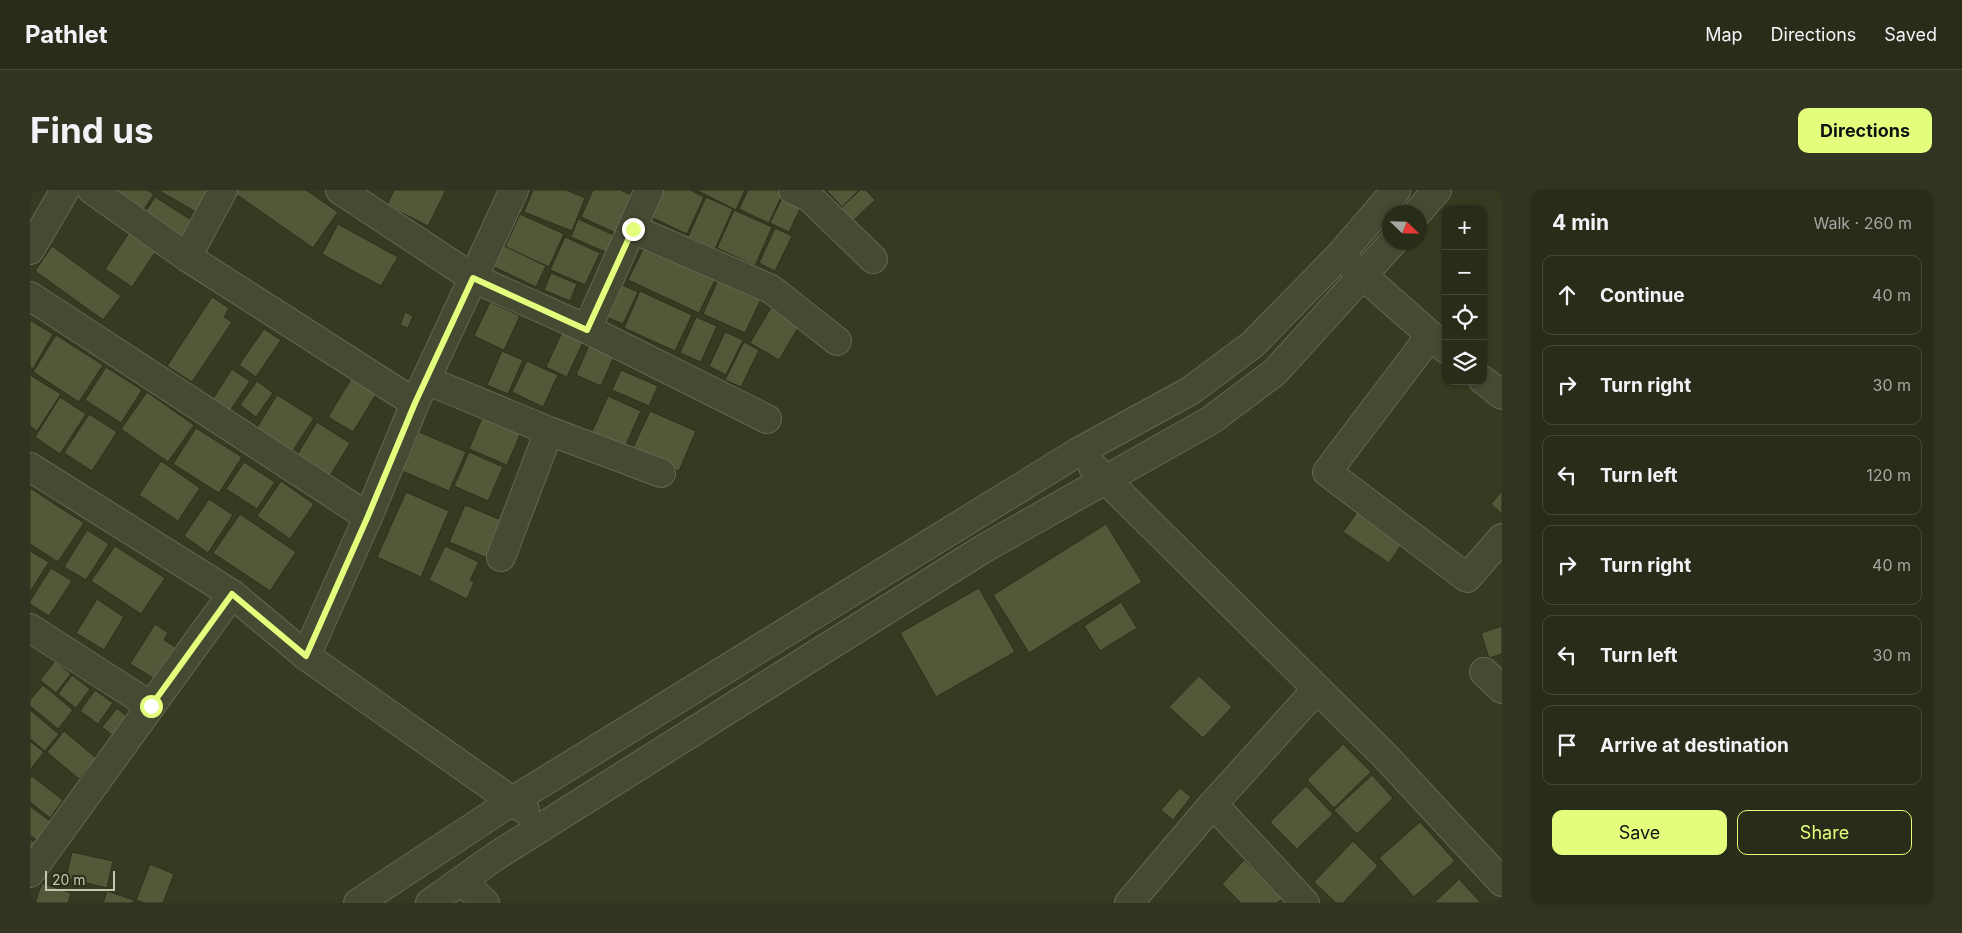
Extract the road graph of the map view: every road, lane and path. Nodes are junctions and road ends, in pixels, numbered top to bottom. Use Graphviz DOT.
graph roads {
  1 [pos="65,190"];
  2 [pos="92,190"];
  3 [pos="224,190"];
  4 [pos="514,190"];
  5 [pos="649,190"];
  6 [pos="1396,190"];
  7 [pos="1437,190"];
  8 [pos="347,192"];
  9 [pos="803,192"];
  10 [pos="1424,205"];
  11 [pos="633,229"];
  12 [pos="30,250"];
  13 [pos="1386,250"];
  14 [pos="1340,255"];
  15 [pos="187,257"];
  16 [pos="873,259"];
  17 [pos="1364,276"];
  18 [pos="473,278"];
  19 [pos="30,296"];
  20 [pos="587,330"];
  21 [pos="837,341"];
  22 [pos="1438,342"];
  23 [pos="1487,383"];
  24 [pos="421,391"];
  25 [pos="1502,395"];
  26 [pos="767,419"];
  27 [pos="549,431"];
  28 [pos="1078,452"];
  29 [pos="30,467"];
  30 [pos="661,473"];
  31 [pos="1106,480"];
  32 [pos="368,516"];
  33 [pos="1502,538"];
  34 [pos="501,557"];
  35 [pos="232,594"];
  36 [pos="33,637"];
  37 [pos="306,656"];
  38 [pos="1317,688"];
  39 [pos="151,706"];
  40 [pos="514,800"];
  41 [pos="1213,804"];
  42 [pos="544,826"];
  43 [pos="30,873"];
  44 [pos="463,882"];
  45 [pos="1502,882"];
  46 [pos="358,903"];
  47 [pos="430,903"];
  48 [pos="485,903"];
  49 [pos="1129,903"];
  50 [pos="1305,903"];
  1 -- 12 [label="street"];
  2 -- 15 [label="street"];
  3 -- 15 [label="street"];
  4 -- 18 [label="street"];
  5 -- 11 [label="street"];
  6 -- 14 [label="street"];
  7 -- 10 [label="street"];
  8 -- 18 [label="street"];
  9 -- 16 [label="street"];
  11 -- 20 [label="street"];
  11 -- 21 [label="street"];
  13 -- 17 [label="street"];
  14 -- 17 [label="street"];
  14 -- 28 [label="street"];
  15 -- 24 [label="street"];
  17 -- 22 [label="street"];
  17 -- 31 [label="street"];
  18 -- 20 [label="street"];
  18 -- 24 [label="street"];
  19 -- 32 [label="street"];
  20 -- 26 [label="street"];
  22 -- 33 [label="street"];
  23 -- 25 [label="street"];
  24 -- 27 [label="street"];
  24 -- 32 [label="street"];
  27 -- 30 [label="street"];
  27 -- 34 [label="street"];
  28 -- 31 [label="street"];
  28 -- 40 [label="street"];
  29 -- 35 [label="street"];
  31 -- 38 [label="street"];
  31 -- 42 [label="street"];
  32 -- 37 [label="street"];
  35 -- 37 [label="street"];
  35 -- 39 [label="street"];
  36 -- 39 [label="street"];
  37 -- 40 [label="street"];
  38 -- 41 [label="street"];
  38 -- 45 [label="street"];
  39 -- 43 [label="street"];
  40 -- 42 [label="street"];
  40 -- 46 [label="street"];
  41 -- 49 [label="street"];
  41 -- 50 [label="street"];
  42 -- 44 [label="street"];
  44 -- 47 [label="street"];
  44 -- 48 [label="street"];
}
